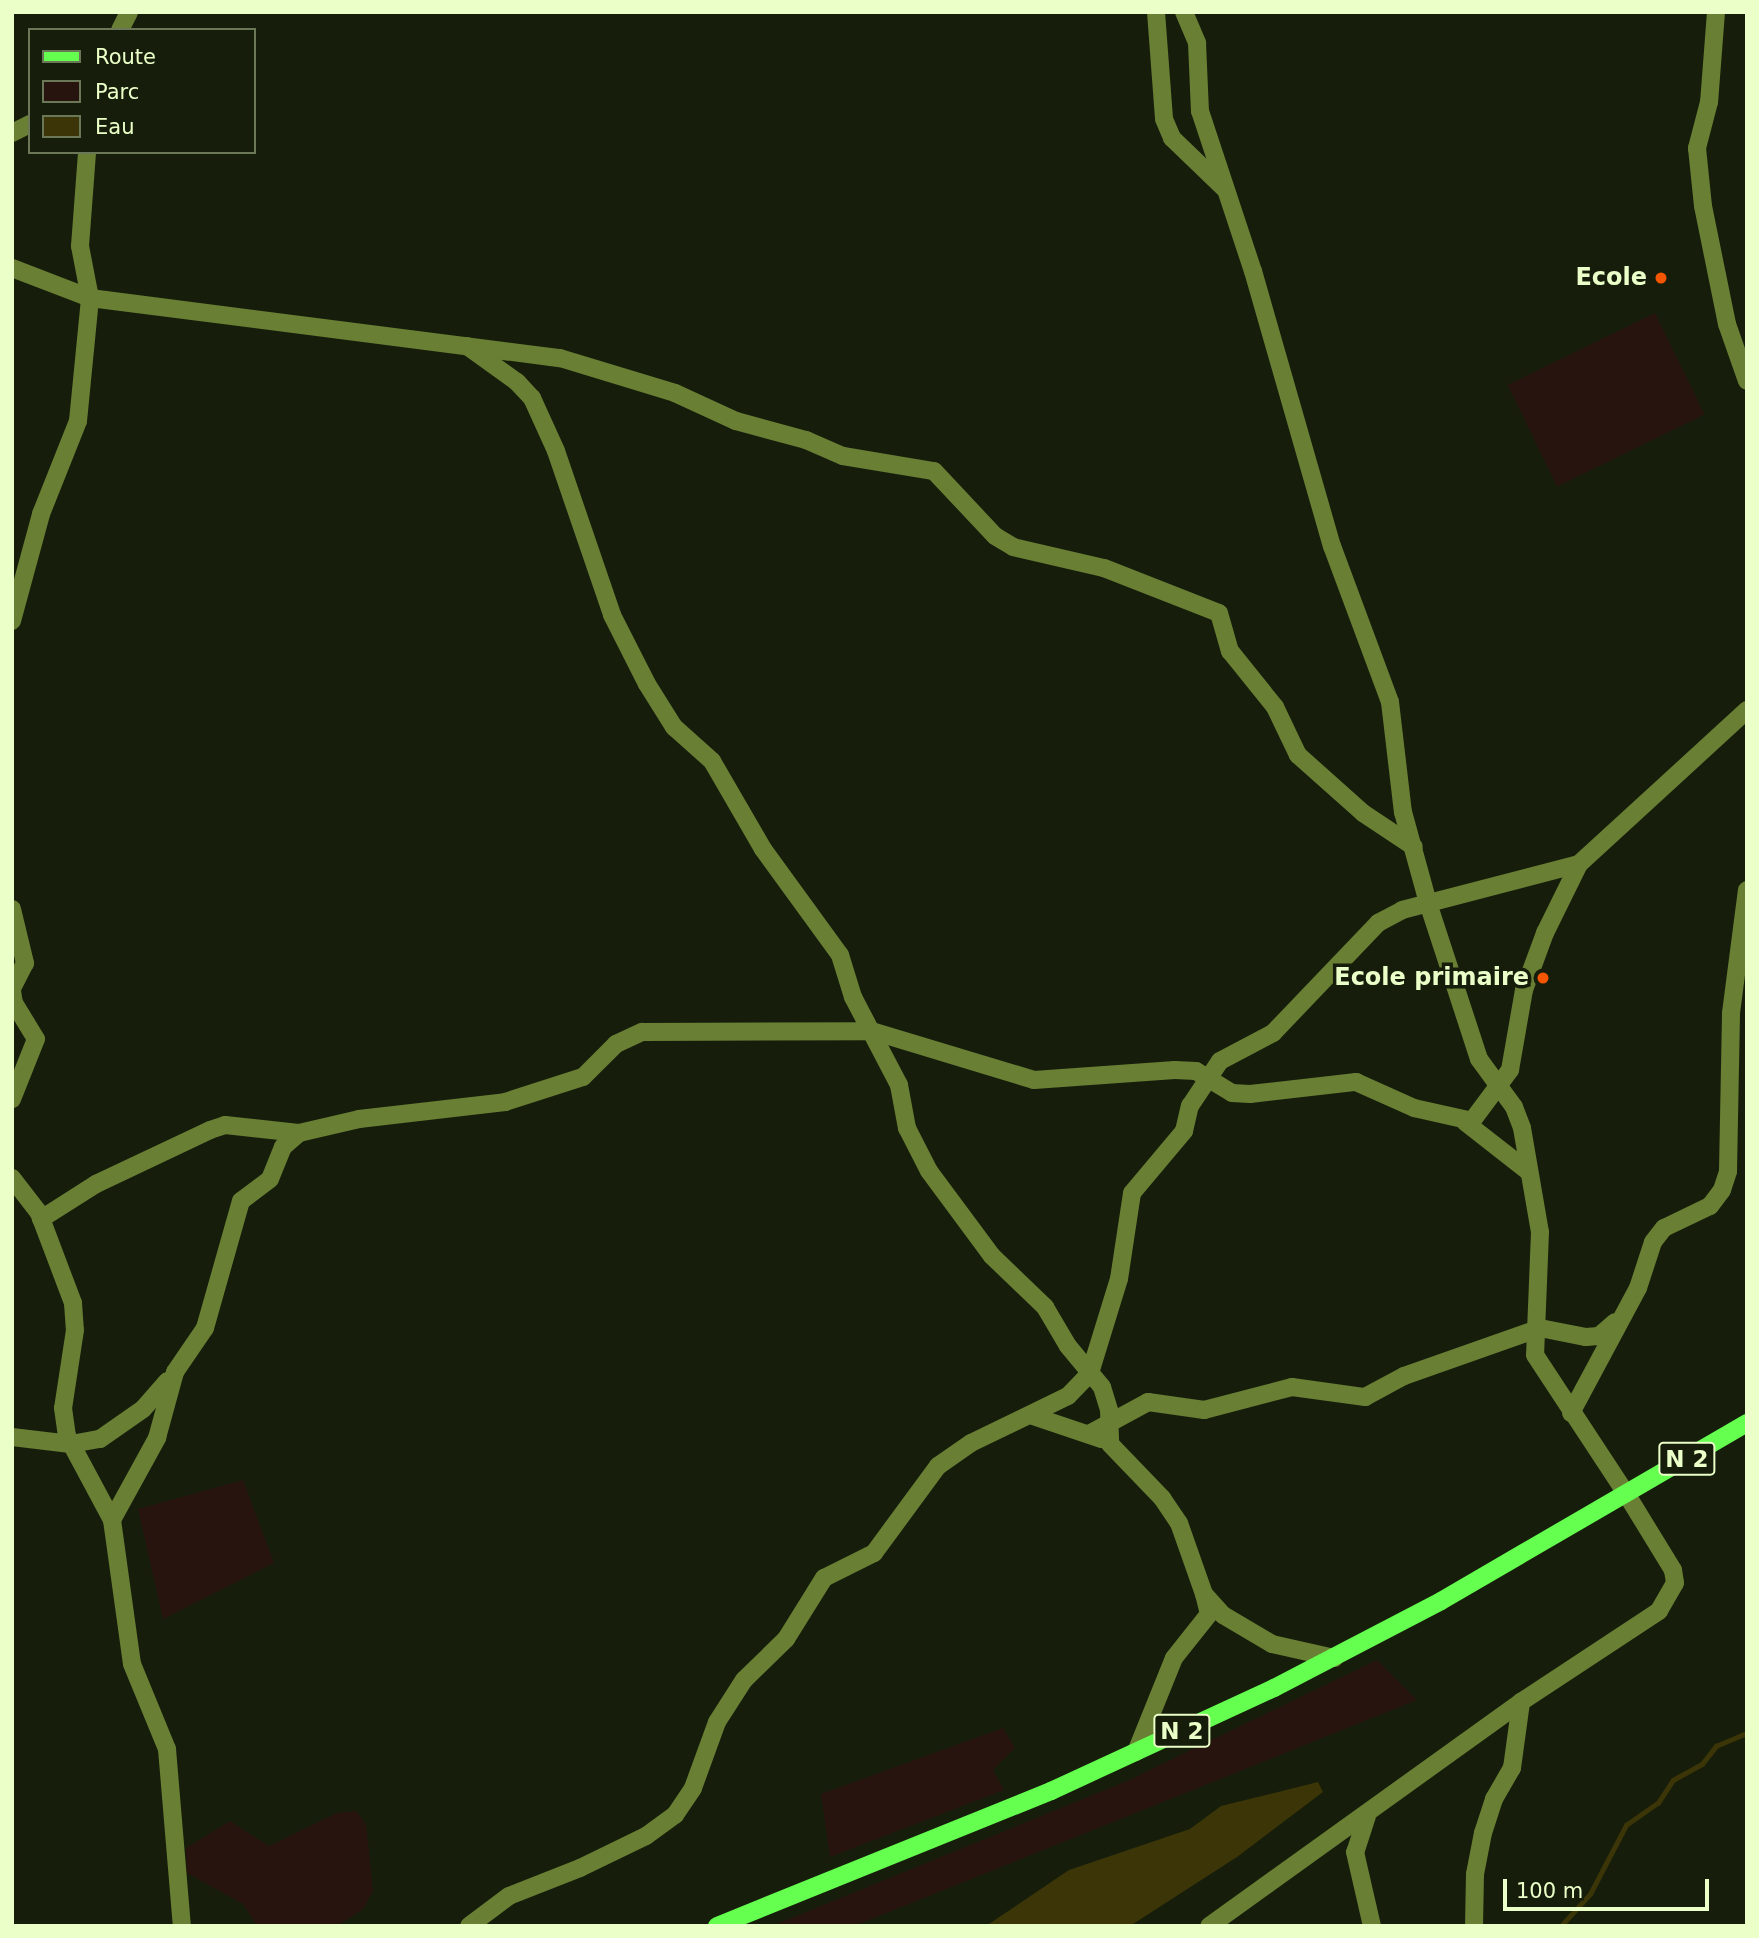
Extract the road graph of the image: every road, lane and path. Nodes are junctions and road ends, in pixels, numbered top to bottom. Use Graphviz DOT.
graph roads {
  1 [pos="129,12"];
  2 [pos="1156,12"];
  3 [pos="1184,12"];
  4 [pos="1716,12"];
  5 [pos="121,28"];
  6 [pos="28,125"];
  7 [pos="12,133"];
  8 [pos="88,154"];
  9 [pos="1226,191"];
  10 [pos="12,268"];
  11 [pos="90,298"];
  12 [pos="467,346"];
  13 [pos="1747,381"];
  14 [pos="12,621"];
  15 [pos="1747,710"];
  16 [pos="1414,847"];
  17 [pos="1579,864"];
  18 [pos="1747,890"];
  19 [pos="1428,903"];
  20 [pos="12,909"];
  21 [pos="12,989"];
  22 [pos="872,1031"];
  23 [pos="1206,1078"];
  24 [pos="1500,1088"];
  25 [pos="12,1099"];
  26 [pos="1465,1122"];
  27 [pos="299,1133"];
  28 [pos="1529,1172"];
  29 [pos="12,1178"];
  30 [pos="41,1219"];
  31 [pos="1623,1316"];
  32 [pos="1535,1330"];
  33 [pos="175,1372"];
  34 [pos="1090,1373"];
  35 [pos="1571,1413"];
  36 [pos="1033,1416"];
  37 [pos="1108,1421"];
  38 [pos="1747,1423"];
  39 [pos="1091,1433"];
  40 [pos="1747,1436"];
  41 [pos="12,1437"];
  42 [pos="71,1444"];
  43 [pos="1110,1444"];
  44 [pos="1627,1494"];
  45 [pos="111,1520"];
  46 [pos="1204,1594"];
  47 [pos="1334,1658"];
  48 [pos="1521,1702"];
  49 [pos="1136,1752"];
  50 [pos="1369,1813"];
  51 [pos="182,1926"];
  52 [pos="469,1926"];
  53 [pos="717,1926"];
  54 [pos="1209,1926"];
  55 [pos="1372,1926"];
  56 [pos="1474,1926"];
  1 -- 5 [label="street"];
  2 -- 9 [label="street"];
  3 -- 9 [label="street"];
  4 -- 13 [label="street"];
  6 -- 7 [label="street"];
  8 -- 11 [label="street"];
  9 -- 16 [label="street"];
  10 -- 11 [label="street"];
  11 -- 12 [label="street"];
  11 -- 14 [label="street"];
  12 -- 16 [label="street"];
  12 -- 22 [label="street"];
  15 -- 17 [label="street"];
  16 -- 19 [label="street"];
  17 -- 19 [label="street"];
  17 -- 24 [label="street"];
  18 -- 31 [label="street"];
  19 -- 23 [label="street"];
  19 -- 24 [label="street"];
  20 -- 21 [label="street"];
  21 -- 25 [label="street"];
  22 -- 23 [label="street"];
  22 -- 27 [label="street"];
  22 -- 34 [label="street"];
  23 -- 26 [label="street"];
  23 -- 34 [label="street"];
  24 -- 26 [label="street"];
  24 -- 28 [label="street"];
  26 -- 28 [label="street"];
  27 -- 30 [label="street"];
  27 -- 33 [label="street"];
  28 -- 32 [label="street"];
  29 -- 30 [label="street"];
  30 -- 42 [label="street"];
  31 -- 32 [label="street"];
  31 -- 35 [label="street"];
  32 -- 35 [label="street"];
  32 -- 37 [label="street"];
  33 -- 42 [label="street"];
  33 -- 45 [label="street"];
  34 -- 36 [label="street"];
  34 -- 37 [label="street"];
  35 -- 44 [label="street"];
  36 -- 39 [label="street"];
  36 -- 52 [label="street"];
  37 -- 39 [label="street"];
  37 -- 43 [label="street"];
  38 -- 44 [label="main road, N 2"];
  39 -- 43 [label="street"];
  40 -- 44 [label="main road, N 2"];
  41 -- 42 [label="street"];
  42 -- 45 [label="street"];
  43 -- 46 [label="street"];
  44 -- 47 [label="main road, N 2"];
  44 -- 48 [label="street"];
  45 -- 51 [label="street"];
  46 -- 47 [label="street"];
  46 -- 49 [label="street"];
  47 -- 49 [label="main road, N 2"];
  48 -- 50 [label="street"];
  48 -- 56 [label="street"];
  49 -- 53 [label="main road, N 2"];
  50 -- 54 [label="street"];
  50 -- 55 [label="street"];
}
